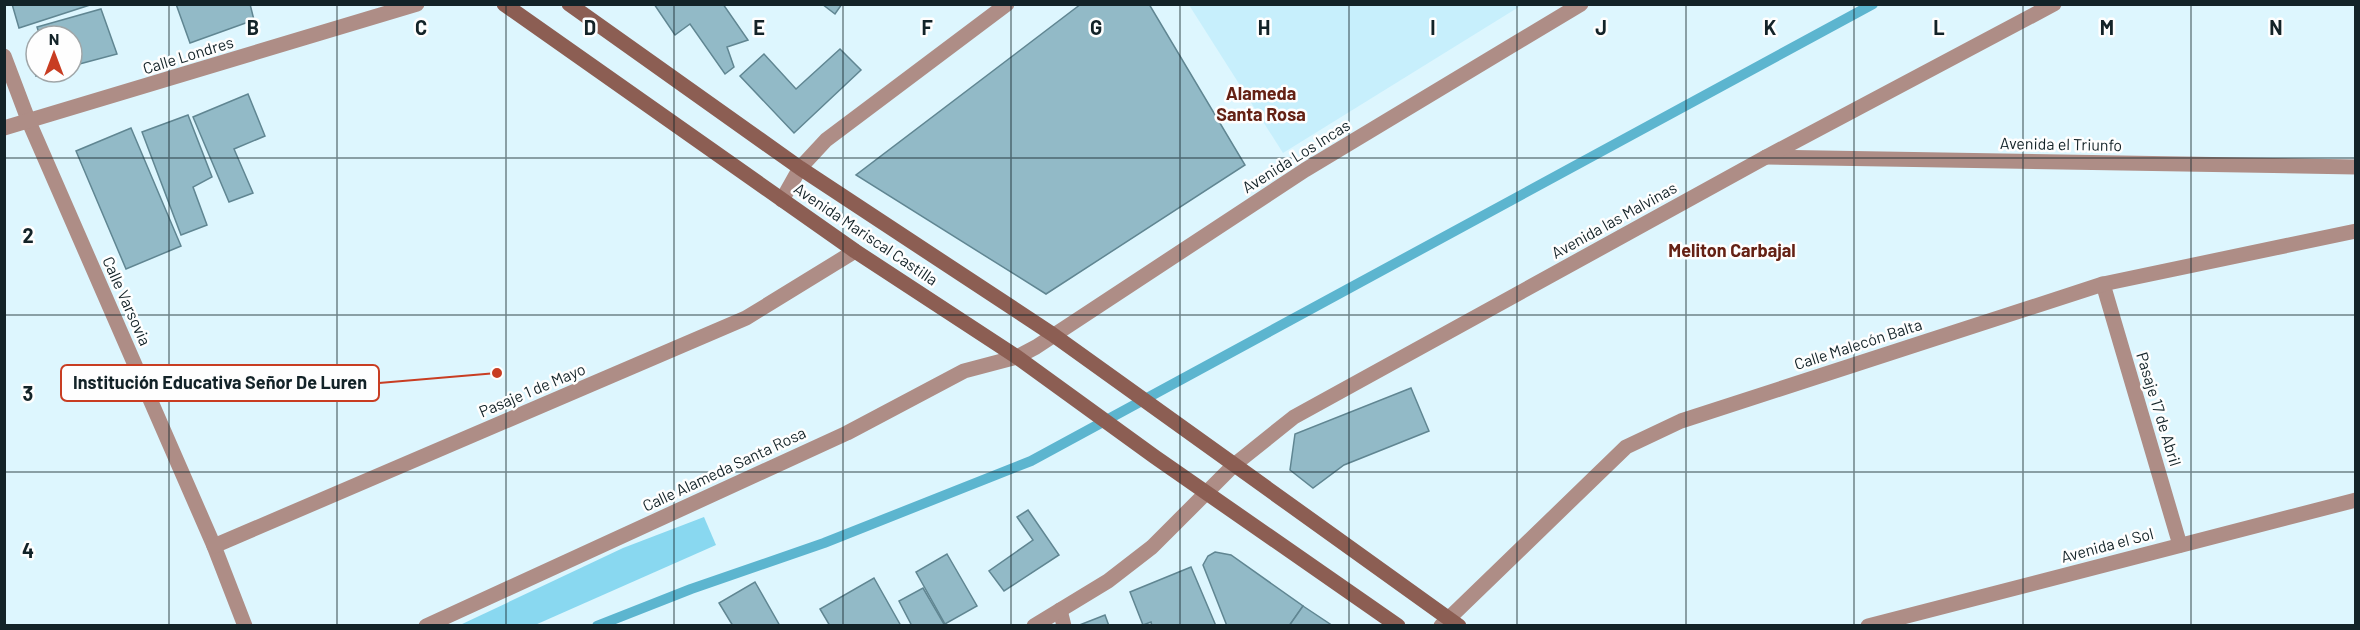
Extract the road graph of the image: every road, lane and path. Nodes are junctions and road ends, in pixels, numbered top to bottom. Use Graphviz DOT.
graph roads {
  1 [pos="417,4"];
  2 [pos="504,4"];
  3 [pos="569,4"];
  4 [pos="1007,4"];
  5 [pos="1581,4"];
  6 [pos="2054,4"];
  7 [pos="4,56"];
  8 [pos="29,122"];
  9 [pos="4,128"];
  10 [pos="1766,157"];
  11 [pos="2355,167"];
  12 [pos="800,168"];
  13 [pos="782,200"];
  14 [pos="2355,231"];
  15 [pos="855,251"];
  16 [pos="2103,284"];
  17 [pos="1052,334"];
  18 [pos="1036,347"];
  19 [pos="1017,357"];
  20 [pos="1234,465"];
  21 [pos="1208,492"];
  22 [pos="2355,500"];
  23 [pos="2180,544"];
  24 [pos="214,546"];
  25 [pos="1060,610"];
  26 [pos="1449,623"];
  27 [pos="245,626"];
  28 [pos="426,626"];
  29 [pos="1034,626"];
  30 [pos="1064,626"];
  31 [pos="1398,626"];
  32 [pos="1868,626"];
  1 -- 8 [label="street, Calle Londres"];
  2 -- 13 [label="main road, Avenida Mariscal Castilla"];
  3 -- 12 [label="main road, Avenida Mariscal Castilla"];
  4 -- 12 [label="street"];
  5 -- 17 [label="street, Avenida Los Incas"];
  6 -- 10 [label="street, Avenida las Malvinas"];
  7 -- 8 [label="street, Calle Varsovia"];
  8 -- 9 [label="street, Calle Londres"];
  8 -- 24 [label="street, Calle Varsovia"];
  10 -- 11 [label="street, Avenida el Triunfo"];
  10 -- 20 [label="street, Avenida las Malvinas"];
  12 -- 13 [label="street"];
  12 -- 17 [label="main road, Avenida Mariscal Castilla"];
  13 -- 15 [label="main road, Avenida Mariscal Castilla"];
  14 -- 16 [label="street, Calle Malecón Balta"];
  15 -- 19 [label="main road, Avenida Mariscal Castilla"];
  15 -- 24 [label="street, Pasaje 1 de Mayo"];
  16 -- 23 [label="street, Pasaje 17 de Abril"];
  16 -- 26 [label="street, Calle Malecón Balta"];
  17 -- 18 [label="street, Avenida Los Incas"];
  17 -- 20 [label="main road, Avenida Mariscal Castilla"];
  18 -- 19 [label="street, Calle Alameda Santa Rosa"];
  19 -- 21 [label="main road, Avenida Mariscal Castilla"];
  19 -- 28 [label="street, Calle Alameda Santa Rosa"];
  20 -- 21 [label="street, Avenida las Malvinas"];
  20 -- 26 [label="main road, Avenida Mariscal Castilla"];
  21 -- 25 [label="street, Avenida las Malvinas"];
  21 -- 31 [label="main road, Avenida Mariscal Castilla"];
  22 -- 23 [label="street, Avenida el Sol"];
  23 -- 32 [label="street, Avenida el Sol"];
  24 -- 27 [label="street, Calle Varsovia"];
  25 -- 29 [label="street, Avenida las Malvinas"];
  25 -- 30 [label="street"];
}
